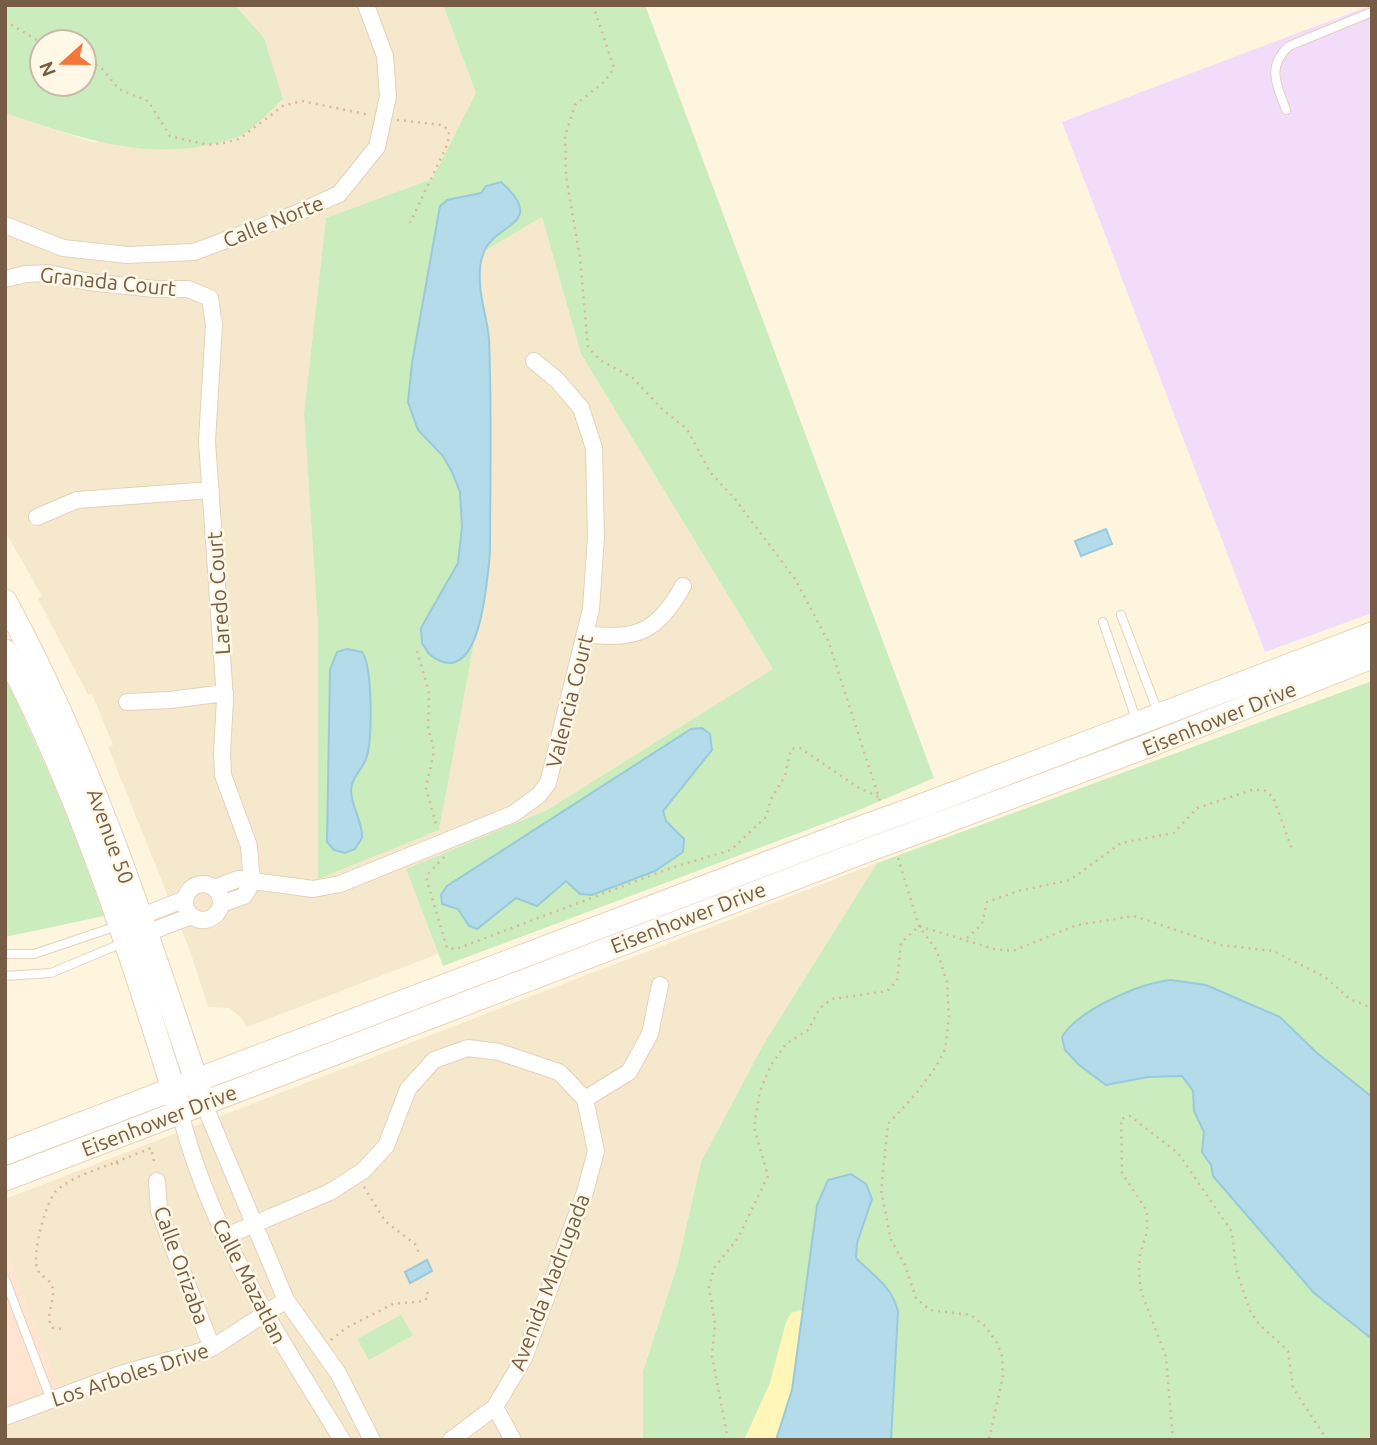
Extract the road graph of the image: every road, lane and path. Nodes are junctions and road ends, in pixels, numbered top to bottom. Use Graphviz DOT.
graph roads {
  1 [pos="366,5"];
  2 [pos="593,5"];
  3 [pos="1372,12"];
  4 [pos="5,21"];
  5 [pos="28,35"];
  6 [pos="98,66"];
  7 [pos="1286,110"];
  8 [pos="383,118"];
  9 [pos="410,223"];
  10 [pos="5,225"];
  11 [pos="5,279"];
  12 [pos="209,298"];
  13 [pos="534,361"];
  14 [pos="211,491"];
  15 [pos="37,517"];
  16 [pos="683,586"];
  17 [pos="5,601"];
  18 [pos="1121,615"];
  19 [pos="1103,622"];
  20 [pos="586,634"];
  21 [pos="1372,634"];
  22 [pos="416,650"];
  23 [pos="5,651"];
  24 [pos="1372,657"];
  25 [pos="1138,659"];
  26 [pos="1120,665"];
  27 [pos="225,693"];
  28 [pos="127,702"];
  29 [pos="1160,715"];
  30 [pos="1137,724"];
  31 [pos="1082,770"];
  32 [pos="879,797"];
  33 [pos="883,810"];
  34 [pos="926,816"];
  35 [pos="442,843"];
  36 [pos="895,849"];
  37 [pos="1292,849"];
  38 [pos="252,883"];
  39 [pos="215,888"];
  40 [pos="184,899"];
  41 [pos="221,904"];
  42 [pos="191,916"];
  43 [pos="144,925"];
  44 [pos="919,926"];
  45 [pos="122,933"];
  46 [pos="967,938"];
  47 [pos="5,954"];
  48 [pos="5,976"];
  49 [pos="660,985"];
  50 [pos="1372,1007"];
  51 [pos="196,1079"];
  52 [pos="173,1088"];
  53 [pos="585,1099"];
  54 [pos="204,1104"];
  55 [pos="180,1112"];
  56 [pos="5,1153"];
  57 [pos="116,1162"];
  58 [pos="122,1167"];
  59 [pos="354,1177"];
  60 [pos="5,1180"];
  61 [pos="157,1181"];
  62 [pos="253,1224"];
  63 [pos="224,1237"];
  64 [pos="420,1255"];
  65 [pos="5,1279"];
  66 [pos="428,1288"];
  67 [pos="286,1300"];
  68 [pos="264,1315"];
  69 [pos="61,1329"];
  70 [pos="319,1347"];
  71 [pos="212,1348"];
  72 [pos="51,1400"];
  73 [pos="495,1407"];
  74 [pos="5,1417"];
  75 [pos="342,1440"];
  76 [pos="372,1440"];
  77 [pos="451,1440"];
  78 [pos="513,1440"];
  79 [pos="727,1440"];
  80 [pos="989,1440"];
  81 [pos="1173,1440"];
  82 [pos="1327,1440"];
  1 -- 8 [label="street, Calle Norte"];
  2 -- 32 [label="path"];
  3 -- 7 [label="lane"];
  4 -- 5 [label="path"];
  6 -- 8 [label="path"];
  8 -- 9 [label="path"];
  8 -- 10 [label="street, Calle Norte"];
  11 -- 12 [label="street, Granada Court"];
  12 -- 14 [label="street, Laredo Court"];
  13 -- 20 [label="street, Valencia Court"];
  14 -- 15 [label="street"];
  14 -- 27 [label="street, Laredo Court"];
  16 -- 20 [label="street"];
  17 -- 43 [label="main road, Avenue 50"];
  18 -- 25 [label="lane"];
  19 -- 26 [label="lane"];
  20 -- 35 [label="street, Valencia Court"];
  21 -- 29 [label="main road, Eisenhower Drive"];
  22 -- 35 [label="path"];
  23 -- 45 [label="main road, Avenue 50"];
  24 -- 31 [label="main road, Eisenhower Drive"];
  25 -- 26 [label="lane"];
  25 -- 29 [label="lane"];
  26 -- 30 [label="lane"];
  27 -- 28 [label="street"];
  27 -- 38 [label="street, Laredo Court"];
  29 -- 30 [label="main road, Eisenhower Drive"];
  29 -- 31 [label="main road"];
  30 -- 34 [label="main road, Eisenhower Drive"];
  31 -- 34 [label="main road, Eisenhower Drive"];
  32 -- 33 [label="path"];
  32 -- 35 [label="path"];
  34 -- 51 [label="main road, Eisenhower Drive, bridge"];
  34 -- 54 [label="main road, Eisenhower Drive, bridge"];
  35 -- 38 [label="street, Valencia Court"];
  36 -- 44 [label="path"];
  37 -- 46 [label="path"];
  38 -- 39 [label="street, Valencia Court"];
  38 -- 41 [label="street, Valencia Court"];
  39 -- 40 [label="street, Valencia Court"];
  39 -- 41 [label="street"];
  40 -- 42 [label="street"];
  40 -- 43 [label="street, Valencia Court"];
  41 -- 42 [label="street, Valencia Court"];
  42 -- 43 [label="street, Valencia Court"];
  43 -- 45 [label="street, Valencia Court"];
  43 -- 51 [label="main road, Avenue 50"];
  44 -- 46 [label="path"];
  44 -- 79 [label="path"];
  44 -- 80 [label="path"];
  45 -- 47 [label="lane"];
  45 -- 48 [label="lane"];
  45 -- 52 [label="main road, Avenue 50"];
  46 -- 50 [label="path"];
  49 -- 53 [label="street"];
  51 -- 52 [label="main road, Eisenhower Drive"];
  51 -- 54 [label="main road, Avenue 50"];
  52 -- 55 [label="main road, Avenue 50"];
  52 -- 56 [label="main road, Eisenhower Drive"];
  53 -- 59 [label="street"];
  53 -- 73 [label="street, Avenida Madrugada"];
  54 -- 55 [label="main road, Eisenhower Drive"];
  54 -- 62 [label="street"];
  55 -- 60 [label="main road, Eisenhower Drive"];
  55 -- 63 [label="street, Calle Mazatlan"];
  57 -- 58 [label="path"];
  57 -- 61 [label="path"];
  57 -- 69 [label="path"];
  59 -- 62 [label="street"];
  59 -- 64 [label="path"];
  61 -- 71 [label="street, Calle Orizaba"];
  62 -- 63 [label="street"];
  62 -- 67 [label="street, Calle Mazatlan"];
  63 -- 68 [label="street, Calle Mazatlan"];
  65 -- 72 [label="lane"];
  66 -- 70 [label="path"];
  67 -- 68 [label="street, Los Arboles Drive"];
  67 -- 70 [label="street, Calle Mazatlan"];
  68 -- 71 [label="street, Los Arboles Drive"];
  68 -- 75 [label="street, Calle Mazatlan"];
  70 -- 76 [label="street, Calle Mazatlan"];
  71 -- 72 [label="street, Los Arboles Drive"];
  72 -- 74 [label="street, Los Arboles Drive"];
  73 -- 77 [label="street, Avenida Madrugada"];
  73 -- 78 [label="street"];
  81 -- 82 [label="path"];
}
